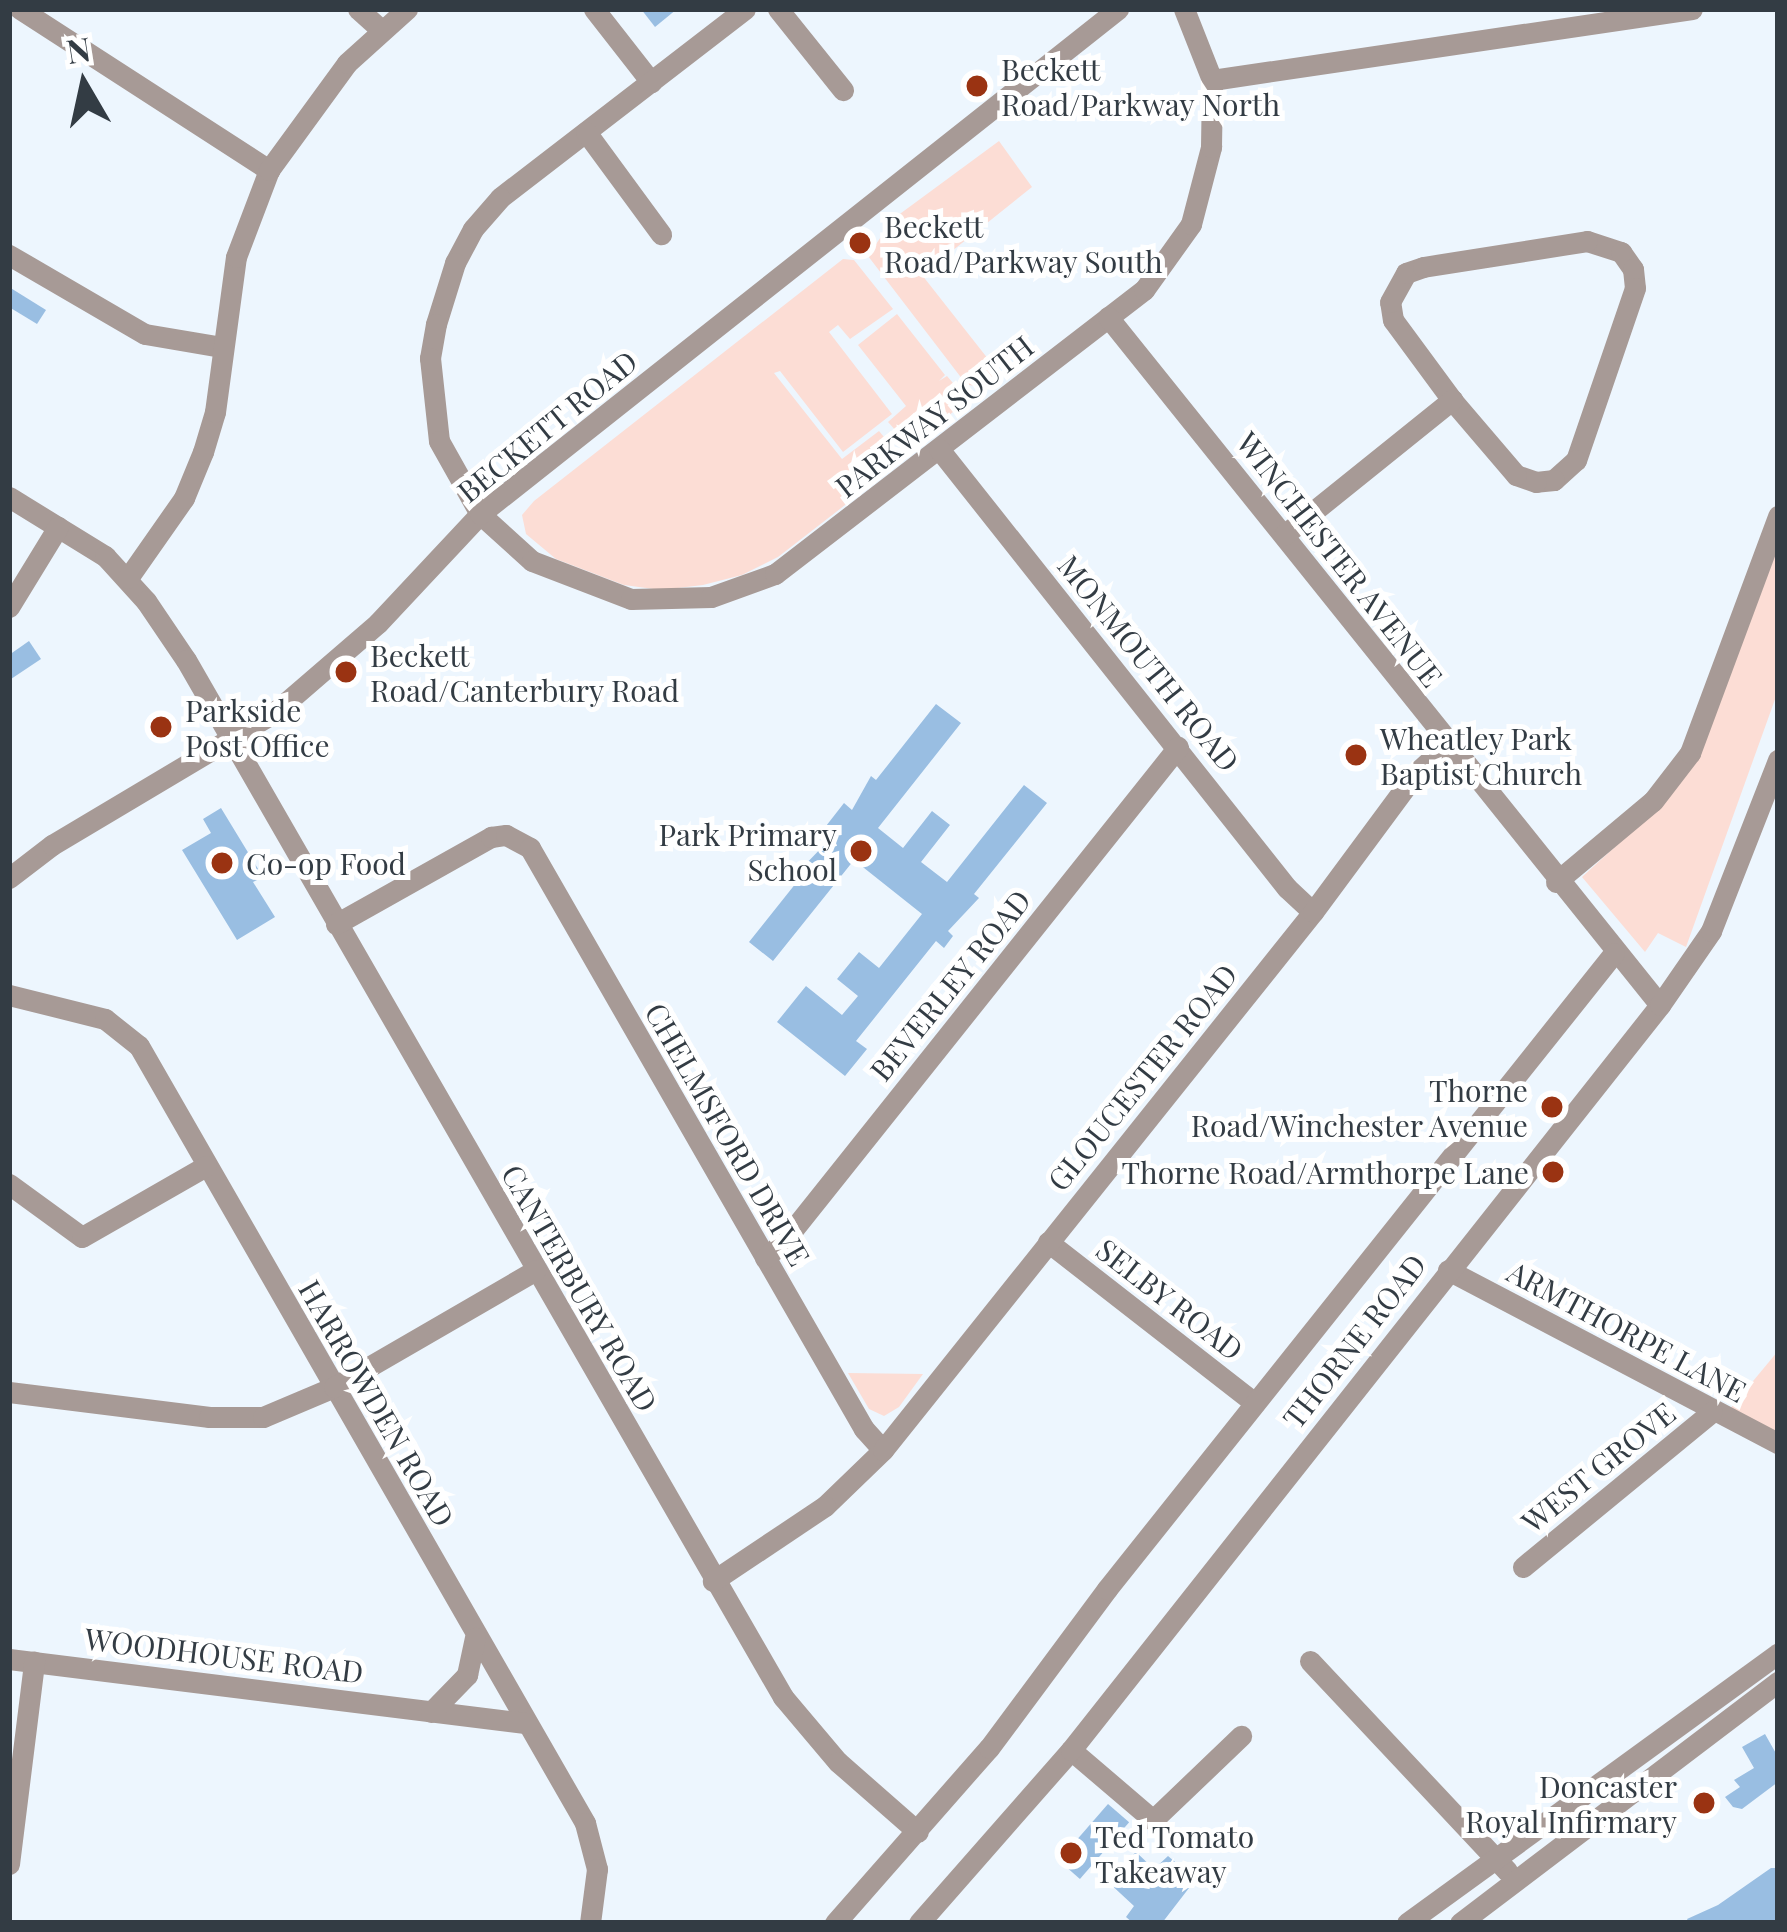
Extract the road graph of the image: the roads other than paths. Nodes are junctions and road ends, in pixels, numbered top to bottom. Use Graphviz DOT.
graph roads {
  1 [pos="20,9"];
  2 [pos="358,9"];
  3 [pos="406,9"];
  4 [pos="594,9"];
  5 [pos="745,9"];
  6 [pos="778,9"];
  7 [pos="1118,9"];
  8 [pos="1184,9"];
  9 [pos="1692,9"];
  10 [pos="381,30"];
  11 [pos="1212,80"];
  12 [pos="651,82"];
  13 [pos="843,90"];
  14 [pos="586,133"];
  15 [pos="268,170"];
  16 [pos="661,234"];
  17 [pos="9,255"];
  18 [pos="1108,317"];
  19 [pos="221,347"];
  20 [pos="1452,400"];
  21 [pos="939,449"];
  22 [pos="9,497"];
  23 [pos="480,514"];
  24 [pos="1778,516"];
  25 [pos="58,526"];
  26 [pos="1284,535"];
  27 [pos="128,578"];
  28 [pos="9,607"];
  29 [pos="232,740"];
  30 [pos="1448,744"];
  31 [pos="1178,747"];
  32 [pos="1778,760"];
  33 [pos="1774,787"];
  34 [pos="9,878"];
  35 [pos="1556,882"];
  36 [pos="1313,912"];
  37 [pos="337,924"];
  38 [pos="1613,953"];
  39 [pos="9,995"];
  40 [pos="1660,1006"];
  41 [pos="206,1166"];
  42 [pos="9,1184"];
  43 [pos="1048,1242"];
  44 [pos="765,1258"];
  45 [pos="536,1270"];
  46 [pos="1448,1270"];
  47 [pos="334,1387"];
  48 [pos="9,1392"];
  49 [pos="1256,1403"];
  50 [pos="1712,1412"];
  51 [pos="1778,1443"];
  52 [pos="883,1450"];
  53 [pos="1523,1567"];
  54 [pos="713,1581"];
  55 [pos="475,1638"];
  56 [pos="1778,1653"];
  57 [pos="9,1658"];
  58 [pos="1310,1661"];
  59 [pos="34,1662"];
  60 [pos="1778,1682"];
  61 [pos="431,1712"];
  62 [pos="525,1723"];
  63 [pos="1240,1736"];
  64 [pos="1071,1750"];
  65 [pos="918,1832"];
  66 [pos="1497,1861"];
  67 [pos="9,1864"];
  68 [pos="1517,1882"];
  69 [pos="590,1923"];
  70 [pos="835,1923"];
  71 [pos="919,1923"];
  72 [pos="1408,1923"];
  73 [pos="1460,1923"];
  1 -- 15 [label="street"];
  2 -- 10 [label="street"];
  3 -- 10 [label="street"];
  4 -- 12 [label="street"];
  5 -- 12 [label="street, PARKWAY SOUTH"];
  6 -- 13 [label="street"];
  7 -- 23 [label="street, BECKETT ROAD"];
  8 -- 11 [label="street, PARKWAY SOUTH"];
  9 -- 11 [label="street"];
  10 -- 15 [label="street"];
  11 -- 18 [label="street, PARKWAY SOUTH"];
  12 -- 14 [label="street, PARKWAY SOUTH"];
  14 -- 16 [label="street"];
  14 -- 23 [label="street, PARKWAY SOUTH"];
  15 -- 19 [label="street"];
  17 -- 19 [label="street"];
  18 -- 21 [label="street, PARKWAY SOUTH"];
  18 -- 26 [label="street, WINCHESTER AVENUE"];
  19 -- 27 [label="street"];
  20 -- 20 [label="street"];
  20 -- 26 [label="street"];
  21 -- 23 [label="street, PARKWAY SOUTH"];
  21 -- 31 [label="street, MONMOUTH ROAD"];
  22 -- 25 [label="street, CANTERBURY ROAD"];
  23 -- 29 [label="street, BECKETT ROAD"];
  24 -- 35 [label="street"];
  25 -- 27 [label="street, CANTERBURY ROAD"];
  25 -- 28 [label="street"];
  26 -- 30 [label="street, WINCHESTER AVENUE"];
  27 -- 29 [label="street, CANTERBURY ROAD"];
  29 -- 34 [label="street, BECKETT ROAD"];
  29 -- 37 [label="street, CANTERBURY ROAD"];
  30 -- 35 [label="street, WINCHESTER AVENUE"];
  30 -- 36 [label="street, GLOUCESTER ROAD"];
  31 -- 36 [label="street, MONMOUTH ROAD"];
  31 -- 44 [label="street, BEVERLEY ROAD"];
  32 -- 33 [label="street, THORNE ROAD"];
  33 -- 40 [label="street, THORNE ROAD"];
  35 -- 38 [label="street, WINCHESTER AVENUE"];
  36 -- 43 [label="street, GLOUCESTER ROAD"];
  37 -- 44 [label="street, CHELMSFORD DRIVE"];
  37 -- 45 [label="street, CANTERBURY ROAD"];
  38 -- 40 [label="street, WINCHESTER AVENUE"];
  38 -- 49 [label="street, THORNE ROAD"];
  39 -- 41 [label="street, HARROWDEN ROAD"];
  40 -- 46 [label="street, THORNE ROAD"];
  41 -- 42 [label="street"];
  41 -- 47 [label="street, HARROWDEN ROAD"];
  43 -- 49 [label="street, SELBY ROAD"];
  43 -- 52 [label="street, GLOUCESTER ROAD"];
  44 -- 52 [label="street, CHELMSFORD DRIVE"];
  45 -- 47 [label="street"];
  45 -- 54 [label="street, CANTERBURY ROAD"];
  46 -- 50 [label="street, ARMTHORPE LANE"];
  46 -- 64 [label="street, THORNE ROAD"];
  47 -- 48 [label="street"];
  47 -- 55 [label="street, HARROWDEN ROAD"];
  49 -- 65 [label="street, THORNE ROAD"];
  50 -- 51 [label="street, ARMTHORPE LANE"];
  50 -- 53 [label="street, WEST GROVE"];
  52 -- 54 [label="street"];
  54 -- 65 [label="street, CANTERBURY ROAD"];
  55 -- 61 [label="street"];
  55 -- 62 [label="street, HARROWDEN ROAD"];
  56 -- 66 [label="street"];
  57 -- 59 [label="street, WOODHOUSE ROAD"];
  58 -- 66 [label="street"];
  59 -- 61 [label="street, WOODHOUSE ROAD"];
  59 -- 67 [label="street"];
  60 -- 68 [label="street"];
  61 -- 62 [label="street, WOODHOUSE ROAD"];
  62 -- 69 [label="street, HARROWDEN ROAD"];
  63 -- 64 [label="street"];
  64 -- 71 [label="street, THORNE ROAD"];
  65 -- 70 [label="street, THORNE ROAD"];
  66 -- 68 [label="street"];
  66 -- 72 [label="street"];
  68 -- 73 [label="street"];
}
